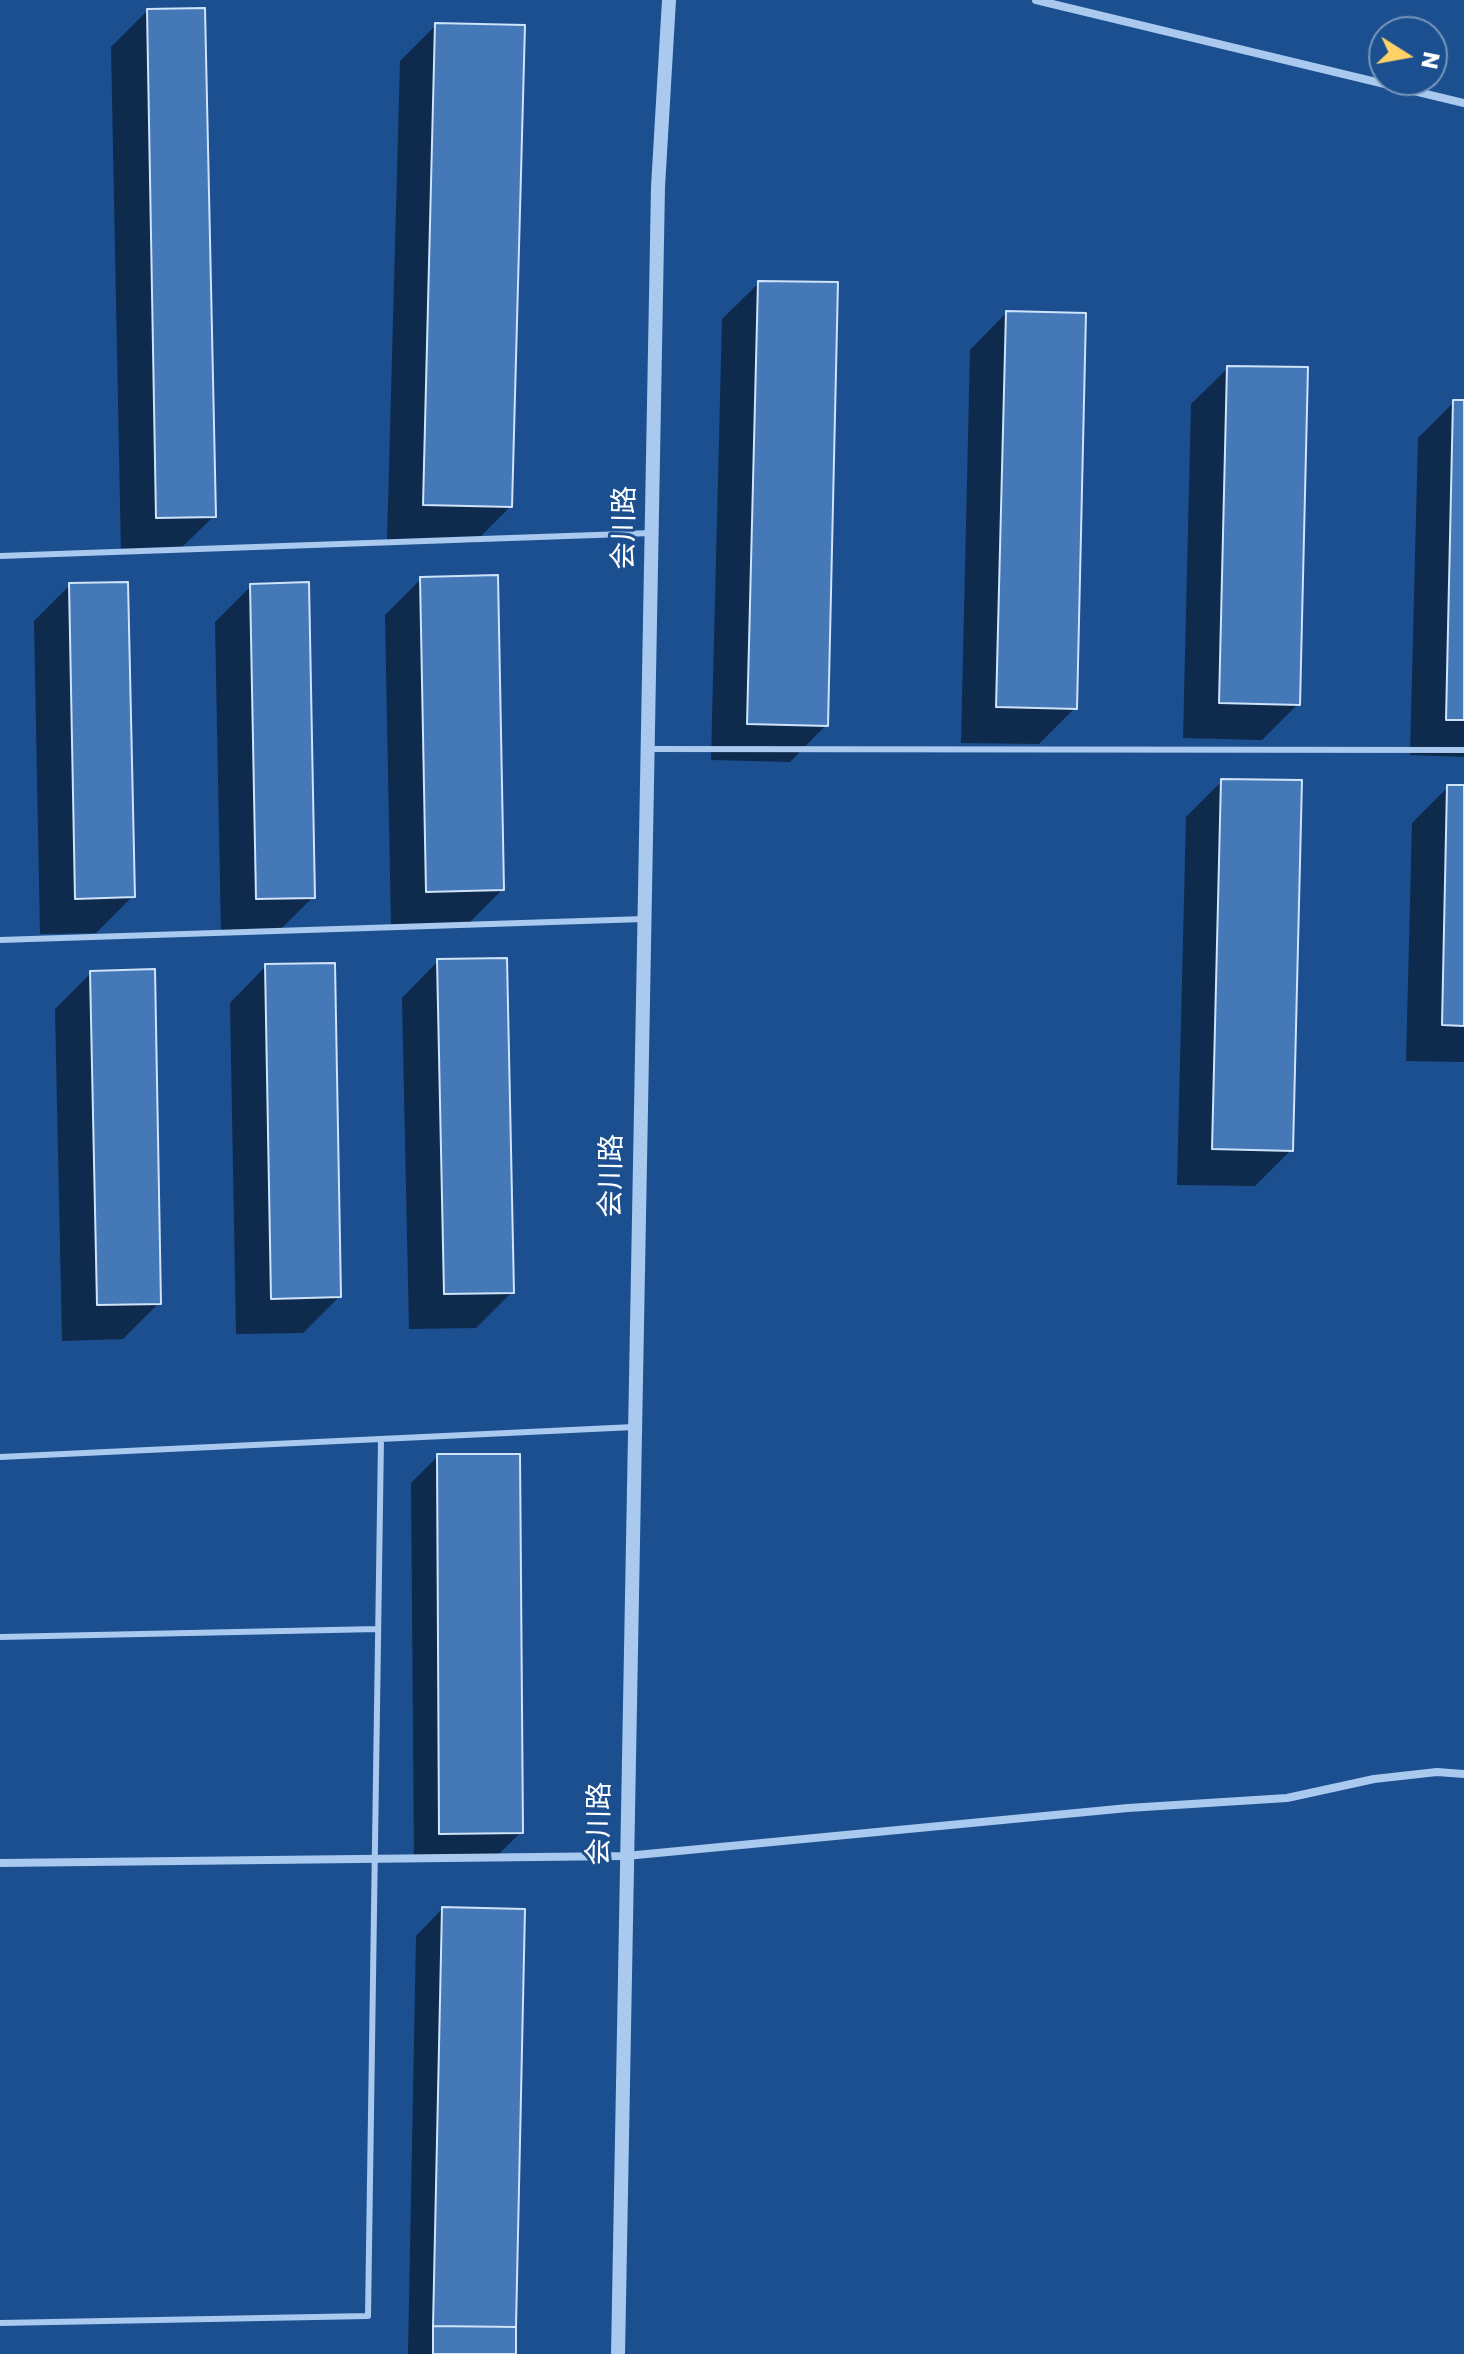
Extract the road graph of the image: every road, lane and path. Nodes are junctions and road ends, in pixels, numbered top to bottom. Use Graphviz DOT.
graph roads {
  1 [pos="669,0"];
  2 [pos="1036,0"];
  3 [pos="1464,103"];
  4 [pos="652,533"];
  5 [pos="0,556"];
  6 [pos="648,749"];
  7 [pos="1464,750"];
  8 [pos="644,919"];
  9 [pos="0,940"];
  10 [pos="634,1427"];
  11 [pos="381,1439"];
  12 [pos="0,1457"];
  13 [pos="378,1629"];
  14 [pos="0,1637"];
  15 [pos="1464,1774"];
  16 [pos="626,1856"];
  17 [pos="374,1859"];
  18 [pos="0,1863"];
  19 [pos="0,2323"];
  20 [pos="618,2354"];
  1 -- 4 [label="street, 会川路"];
  2 -- 3 [label="street"];
  4 -- 5 [label="lane"];
  4 -- 6 [label="street, 会川路"];
  6 -- 7 [label="lane"];
  6 -- 8 [label="street, 会川路"];
  8 -- 9 [label="lane"];
  8 -- 10 [label="street, 会川路"];
  10 -- 11 [label="lane"];
  10 -- 16 [label="street, 会川路"];
  11 -- 12 [label="lane"];
  11 -- 13 [label="lane"];
  13 -- 14 [label="lane"];
  13 -- 17 [label="lane"];
  15 -- 16 [label="street"];
  16 -- 17 [label="street"];
  16 -- 20 [label="street, 会川路"];
  17 -- 18 [label="street"];
  17 -- 19 [label="lane"];
}
